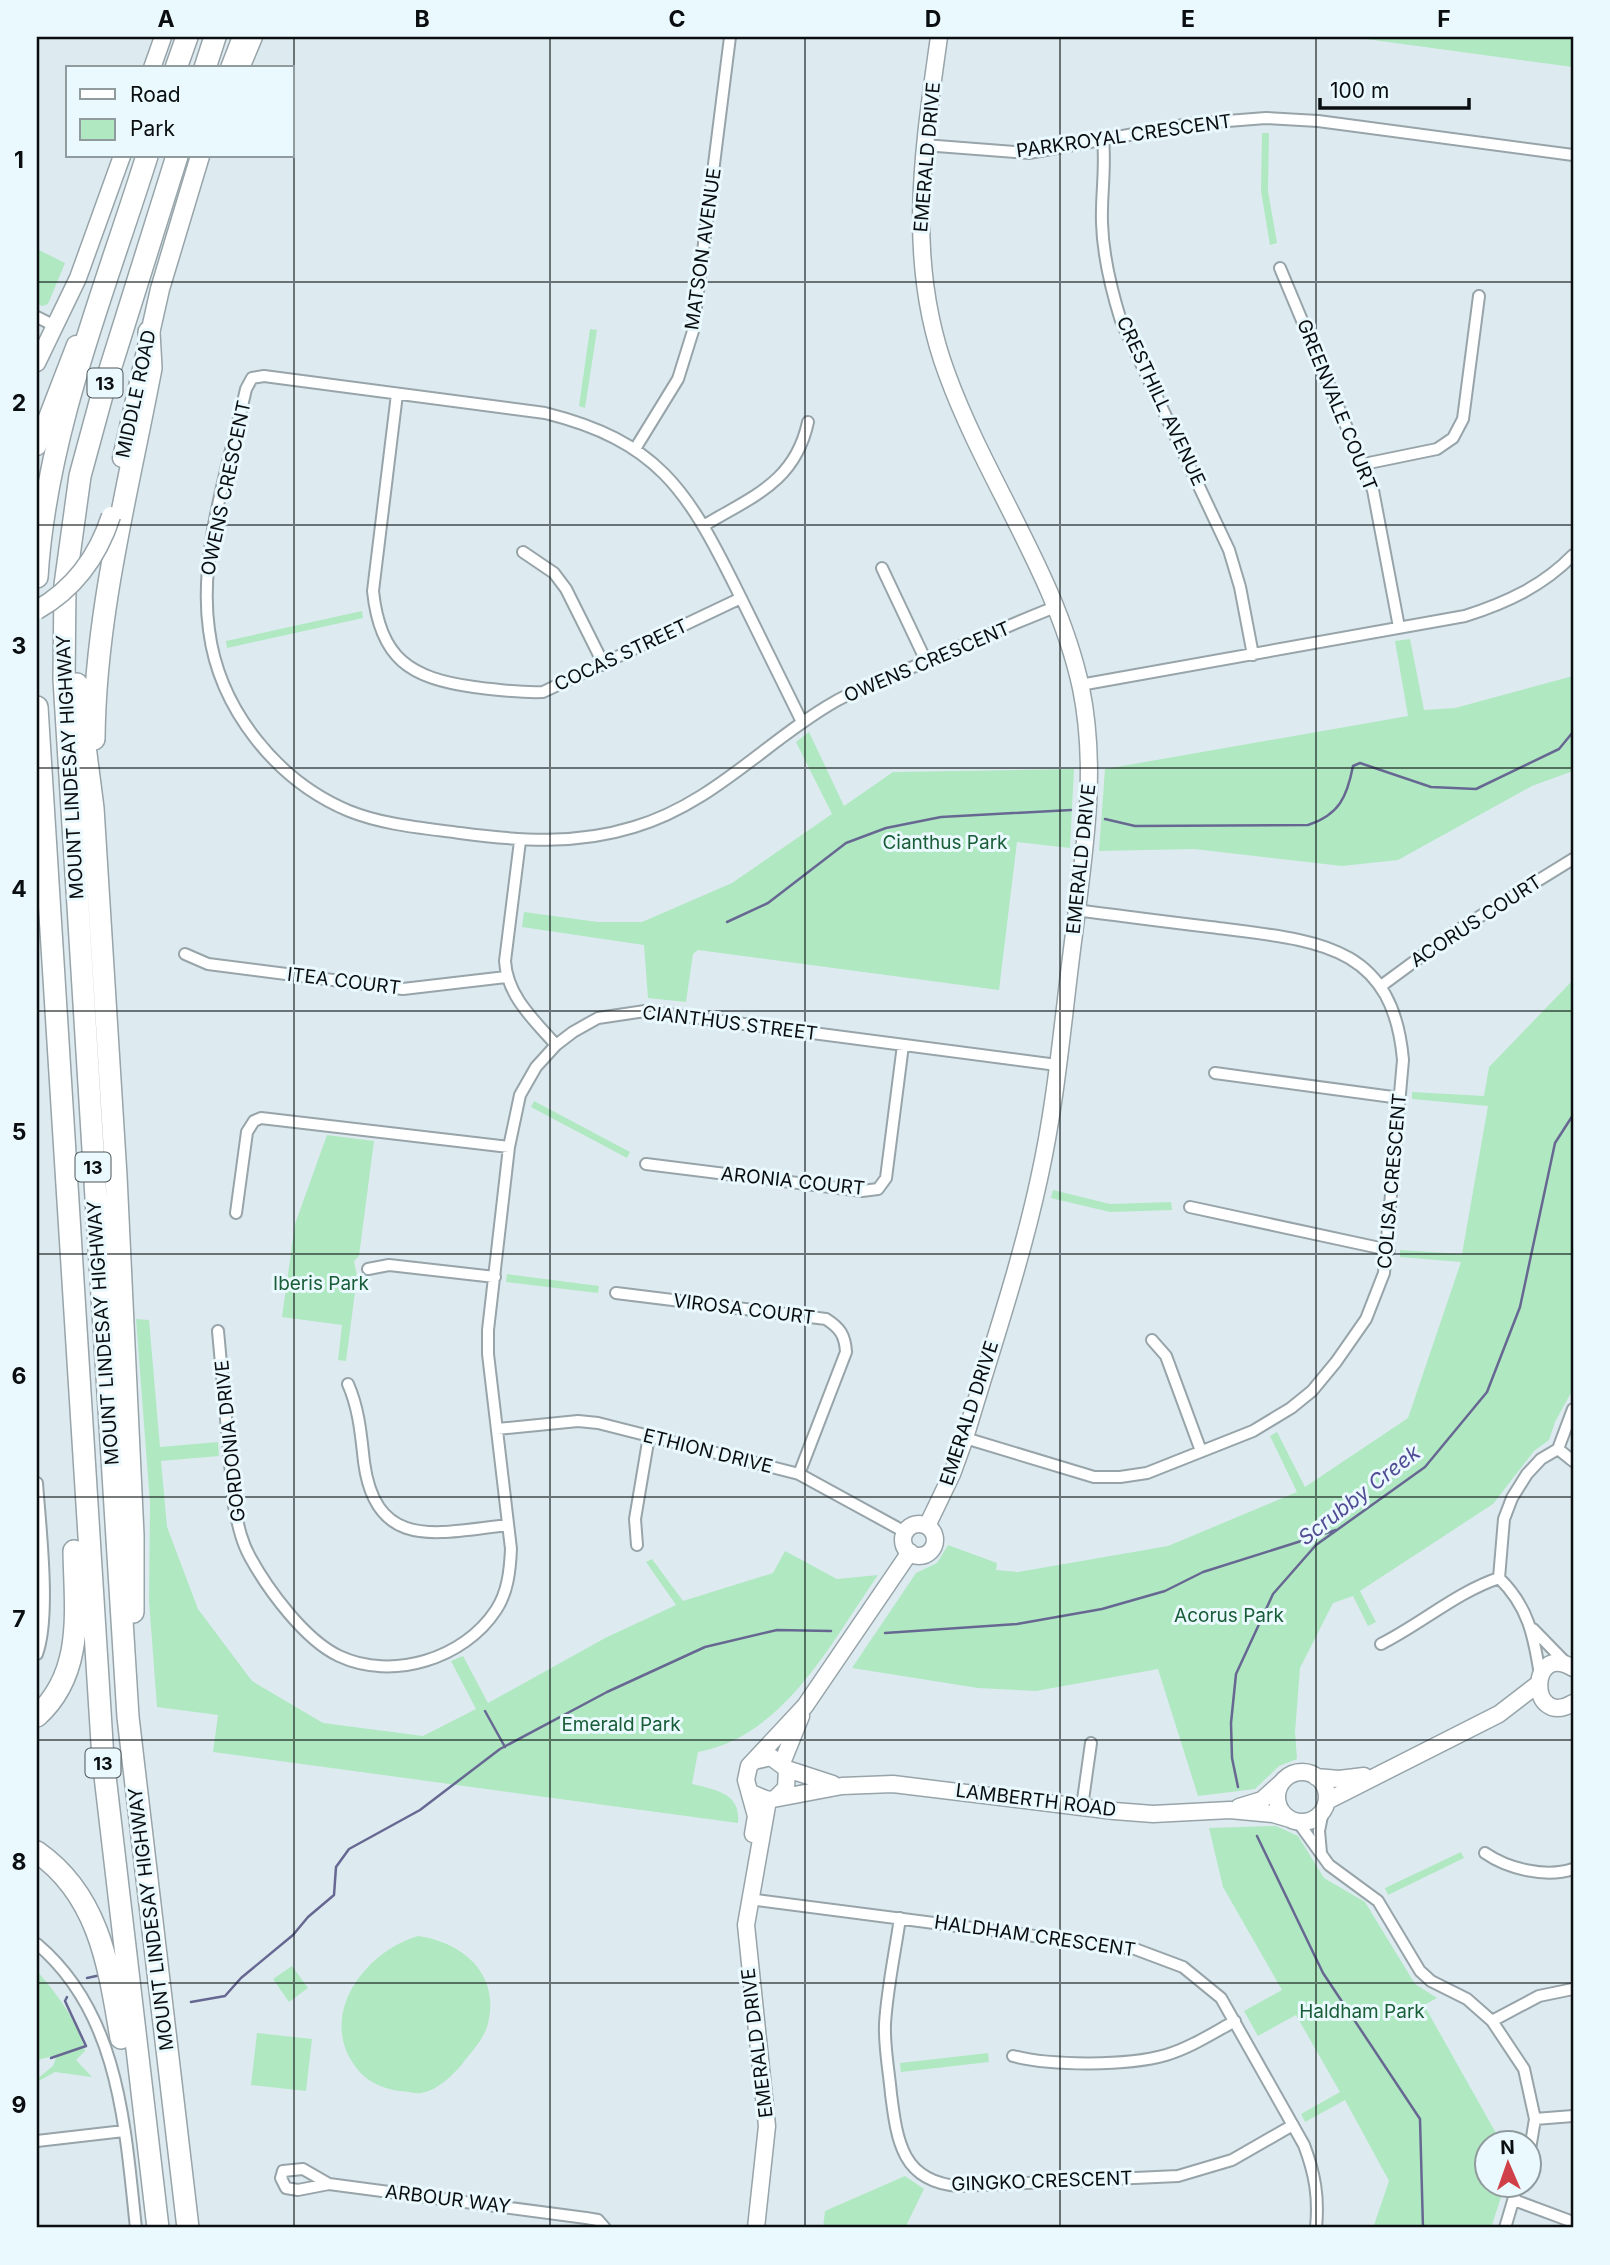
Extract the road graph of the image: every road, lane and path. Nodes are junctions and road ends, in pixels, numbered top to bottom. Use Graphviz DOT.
graph roads {
  1 [pos="163,37"];
  2 [pos="187,37"];
  3 [pos="215,37"];
  4 [pos="242,37"];
  5 [pos="254,37"];
  6 [pos="730,37"];
  7 [pos="939,37"];
  8 [pos="153,66"];
  9 [pos="177,66"];
  10 [pos="206,66"];
  11 [pos="231,66"];
  12 [pos="242,66"];
  13 [pos="1102,140"];
  14 [pos="924,145"];
  15 [pos="1573,155"];
  16 [pos="120,158"];
  17 [pos="146,158"];
  18 [pos="176,158"];
  19 [pos="199,158"];
  20 [pos="1280,268"];
  21 [pos="107,282"];
  22 [pos="1479,296"];
  23 [pos="37,317"];
  24 [pos="55,326"];
  25 [pos="149,332"];
  26 [pos="37,363"];
  27 [pos="397,394"];
  28 [pos="808,422"];
  29 [pos="37,446"];
  30 [pos="635,449"];
  31 [pos="1364,464"];
  32 [pos="705,525"];
  33 [pos="523,552"];
  34 [pos="1573,555"];
  35 [pos="882,568"];
  36 [pos="37,577"];
  37 [pos="741,598"];
  38 [pos="1055,607"];
  39 [pos="37,610"];
  40 [pos="63,617"];
  41 [pos="1399,627"];
  42 [pos="1253,655"];
  43 [pos="926,661"];
  44 [pos="604,665"];
  45 [pos="1080,685"];
  46 [pos="37,706"];
  47 [pos="802,722"];
  48 [pos="93,808"];
  49 [pos="520,841"];
  50 [pos="37,857"];
  51 [pos="1573,859"];
  52 [pos="48,895"];
  53 [pos="1077,910"];
  54 [pos="185,954"];
  55 [pos="506,977"];
  56 [pos="1381,986"];
  57 [pos="556,1045"];
  58 [pos="902,1045"];
  59 [pos="1057,1065"];
  60 [pos="1215,1073"];
  61 [pos="1400,1098"];
  62 [pos="509,1146"];
  63 [pos="646,1164"];
  64 [pos="1190,1207"];
  65 [pos="236,1213"];
  66 [pos="1389,1250"];
  67 [pos="368,1269"];
  68 [pos="495,1277"];
  69 [pos="616,1293"];
  70 [pos="218,1331"];
  71 [pos="1152,1340"];
  72 [pos="348,1384"];
  73 [pos="1573,1409"];
  74 [pos="80,1427"];
  75 [pos="497,1429"];
  76 [pos="649,1436"];
  77 [pos="965,1438"];
  78 [pos="1558,1450"];
  79 [pos="1201,1451"];
  80 [pos="1573,1461"];
  81 [pos="799,1474"];
  82 [pos="37,1483"];
  83 [pos="508,1525"];
  84 [pos="926,1526"];
  85 [pos="905,1532"];
  86 [pos="637,1545"];
  87 [pos="909,1552"];
  88 [pos="1499,1578"];
  89 [pos="1533,1629"];
  90 [pos="1381,1644"];
  91 [pos="37,1654"];
  92 [pos="1571,1666"];
  93 [pos="1539,1679"];
  94 [pos="1548,1704"];
  95 [pos="804,1706"];
  96 [pos="1572,1708"];
  97 [pos="1499,1714"];
  98 [pos="37,1716"];
  99 [pos="128,1717"];
  100 [pos="1091,1743"];
  101 [pos="754,1761"];
  102 [pos="784,1766"];
  103 [pos="1374,1776"];
  104 [pos="1316,1777"];
  105 [pos="1283,1782"];
  106 [pos="842,1786"];
  107 [pos="751,1793"];
  108 [pos="772,1798"];
  109 [pos="1325,1806"];
  110 [pos="1082,1807"];
  111 [pos="1230,1810"];
  112 [pos="1294,1820"];
  113 [pos="37,1852"];
  114 [pos="1321,1853"];
  115 [pos="1485,1853"];
  116 [pos="1573,1869"];
  117 [pos="749,1899"];
  118 [pos="900,1918"];
  119 [pos="37,1944"];
  120 [pos="1573,1989"];
  121 [pos="1235,2021"];
  122 [pos="1492,2021"];
  123 [pos="1013,2056"];
  124 [pos="142,2096"];
  125 [pos="1573,2116"];
  126 [pos="1535,2119"];
  127 [pos="1293,2125"];
  128 [pos="1533,2128"];
  129 [pos="124,2132"];
  130 [pos="37,2141"];
  131 [pos="329,2184"];
  132 [pos="1514,2200"];
  133 [pos="1573,2222"];
  134 [pos="136,2228"];
  135 [pos="158,2228"];
  136 [pos="188,2228"];
  137 [pos="605,2228"];
  138 [pos="756,2228"];
  139 [pos="1315,2228"];
  140 [pos="1505,2228"];
  1 -- 8 [label="street"];
  2 -- 9 [label="highway"];
  3 -- 10 [label="highway"];
  4 -- 11 [label="main road"];
  5 -- 12 [label="street"];
  6 -- 30 [label="street, MATSON AVENUE"];
  7 -- 14 [label="street, EMERALD DRIVE"];
  13 -- 14 [label="street, PARKROYAL CRESCENT"];
  13 -- 15 [label="street, PARKROYAL CRESCENT"];
  13 -- 42 [label="street, CRESTHILL AVENUE"];
  14 -- 38 [label="street, EMERALD DRIVE"];
  16 -- 24 [label="street"];
  17 -- 21 [label="highway, 13"];
  18 -- 40 [label="highway, MOUNT LINDESAY HIGHWAY / 13"];
  19 -- 25 [label="main road, MIDDLE ROAD"];
  20 -- 31 [label="street, GREENVALE COURT"];
  21 -- 29 [label="main road"];
  21 -- 36 [label="highway, 13"];
  22 -- 31 [label="street"];
  23 -- 24 [label="street"];
  24 -- 26 [label="street"];
  25 -- 39 [label="main road, MIDDLE ROAD, bridge"];
  25 -- 48 [label="highway"];
  27 -- 30 [label="street, OWENS CRESCENT"];
  27 -- 44 [label="street, COCAS STREET"];
  27 -- 49 [label="street, OWENS CRESCENT"];
  28 -- 32 [label="street"];
  30 -- 32 [label="street, OWENS CRESCENT"];
  31 -- 41 [label="street, GREENVALE COURT"];
  32 -- 37 [label="street, OWENS CRESCENT"];
  33 -- 44 [label="street"];
  34 -- 41 [label="street"];
  35 -- 43 [label="street"];
  37 -- 44 [label="street, COCAS STREET"];
  37 -- 47 [label="street, OWENS CRESCENT"];
  38 -- 43 [label="street, OWENS CRESCENT"];
  38 -- 45 [label="street, EMERALD DRIVE"];
  40 -- 48 [label="highway"];
  40 -- 99 [label="highway, MOUNT LINDESAY HIGHWAY / 13"];
  41 -- 42 [label="street"];
  42 -- 45 [label="street"];
  43 -- 47 [label="street, OWENS CRESCENT"];
  45 -- 53 [label="street, EMERALD DRIVE"];
  46 -- 52 [label="highway, MOUNT LINDESAY HIGHWAY / 13"];
  47 -- 49 [label="street, OWENS CRESCENT"];
  48 -- 99 [label="highway"];
  49 -- 55 [label="street"];
  50 -- 52 [label="highway"];
  51 -- 56 [label="street, ACORUS COURT"];
  52 -- 74 [label="highway, MOUNT LINDESAY HIGHWAY / 13"];
  53 -- 56 [label="street, COLISA CRESCENT"];
  53 -- 59 [label="street, EMERALD DRIVE"];
  54 -- 55 [label="street, ITEA COURT"];
  55 -- 57 [label="street"];
  56 -- 61 [label="street, COLISA CRESCENT"];
  57 -- 58 [label="street, CIANTHUS STREET"];
  57 -- 62 [label="street, CIANTHUS STREET"];
  58 -- 59 [label="street, CIANTHUS STREET"];
  58 -- 63 [label="street, ARONIA COURT"];
  59 -- 77 [label="street, EMERALD DRIVE"];
  60 -- 61 [label="street"];
  61 -- 66 [label="street, COLISA CRESCENT"];
  62 -- 65 [label="street"];
  62 -- 68 [label="street, CIANTHUS STREET"];
  64 -- 66 [label="street"];
  66 -- 79 [label="street, COLISA CRESCENT"];
  67 -- 68 [label="street"];
  68 -- 75 [label="street, CIANTHUS STREET"];
  69 -- 81 [label="street, VIROSA COURT"];
  70 -- 83 [label="street, GORDONIA DRIVE"];
  71 -- 79 [label="street"];
  72 -- 83 [label="street"];
  73 -- 78 [label="street"];
  74 -- 98 [label="highway"];
  74 -- 124 [label="highway, MOUNT LINDESAY HIGHWAY / 13"];
  75 -- 76 [label="street, ETHION DRIVE"];
  75 -- 83 [label="street, GORDONIA DRIVE"];
  76 -- 81 [label="street, ETHION DRIVE"];
  76 -- 86 [label="street"];
  77 -- 79 [label="street, COLISA CRESCENT"];
  77 -- 84 [label="street, EMERALD DRIVE"];
  78 -- 80 [label="street"];
  78 -- 88 [label="street"];
  81 -- 85 [label="street, ETHION DRIVE"];
  82 -- 91 [label="street"];
  84 -- 85 [label="street"];
  84 -- 87 [label="street"];
  85 -- 87 [label="street"];
  87 -- 95 [label="street, EMERALD DRIVE"];
  88 -- 89 [label="street"];
  88 -- 90 [label="street"];
  89 -- 92 [label="street"];
  89 -- 93 [label="street"];
  92 -- 93 [label="street, LAMBERTH ROAD"];
  93 -- 94 [label="street"];
  93 -- 97 [label="street, LAMBERTH ROAD"];
  94 -- 96 [label="street, LAMBERTH ROAD"];
  94 -- 97 [label="street, LAMBERTH ROAD"];
  95 -- 101 [label="street, EMERALD DRIVE"];
  95 -- 102 [label="street, EMERALD DRIVE"];
  97 -- 103 [label="street, LAMBERTH ROAD"];
  99 -- 136 [label="highway, MOUNT LINDESAY HIGHWAY / 13"];
  100 -- 110 [label="street"];
  101 -- 102 [label="street"];
  101 -- 107 [label="street, EMERALD DRIVE"];
  102 -- 106 [label="street, LAMBERTH ROAD"];
  102 -- 108 [label="street, EMERALD DRIVE"];
  103 -- 104 [label="street, LAMBERTH ROAD"];
  103 -- 109 [label="street, LAMBERTH ROAD"];
  104 -- 105 [label="street, LAMBERTH ROAD"];
  104 -- 109 [label="street"];
  105 -- 111 [label="street, LAMBERTH ROAD"];
  105 -- 112 [label="street"];
  106 -- 108 [label="street, LAMBERTH ROAD"];
  106 -- 110 [label="street, LAMBERTH ROAD"];
  107 -- 108 [label="street"];
  107 -- 117 [label="street, EMERALD DRIVE"];
  108 -- 117 [label="street, EMERALD DRIVE"];
  109 -- 112 [label="street, LAMBERTH ROAD"];
  109 -- 114 [label="street"];
  110 -- 111 [label="street, LAMBERTH ROAD"];
  111 -- 112 [label="street, LAMBERTH ROAD"];
  112 -- 114 [label="street"];
  113 -- 124 [label="highway"];
  114 -- 122 [label="street"];
  115 -- 116 [label="street"];
  117 -- 118 [label="street, HALDHAM CRESCENT"];
  117 -- 138 [label="street, EMERALD DRIVE"];
  118 -- 121 [label="street, HALDHAM CRESCENT"];
  118 -- 127 [label="street, GINGKO CRESCENT"];
  119 -- 129 [label="street"];
  120 -- 122 [label="street"];
  121 -- 123 [label="street"];
  121 -- 127 [label="street, HALDHAM CRESCENT"];
  122 -- 126 [label="street"];
  124 -- 135 [label="highway, MOUNT LINDESAY HIGHWAY / 13"];
  125 -- 126 [label="street"];
  126 -- 128 [label="street"];
  127 -- 139 [label="street, HALDHAM CRESCENT"];
  129 -- 130 [label="street"];
  129 -- 134 [label="street"];
  131 -- 137 [label="street, ARBOUR WAY"];
  132 -- 133 [label="street"];
  132 -- 140 [label="street"];
}
